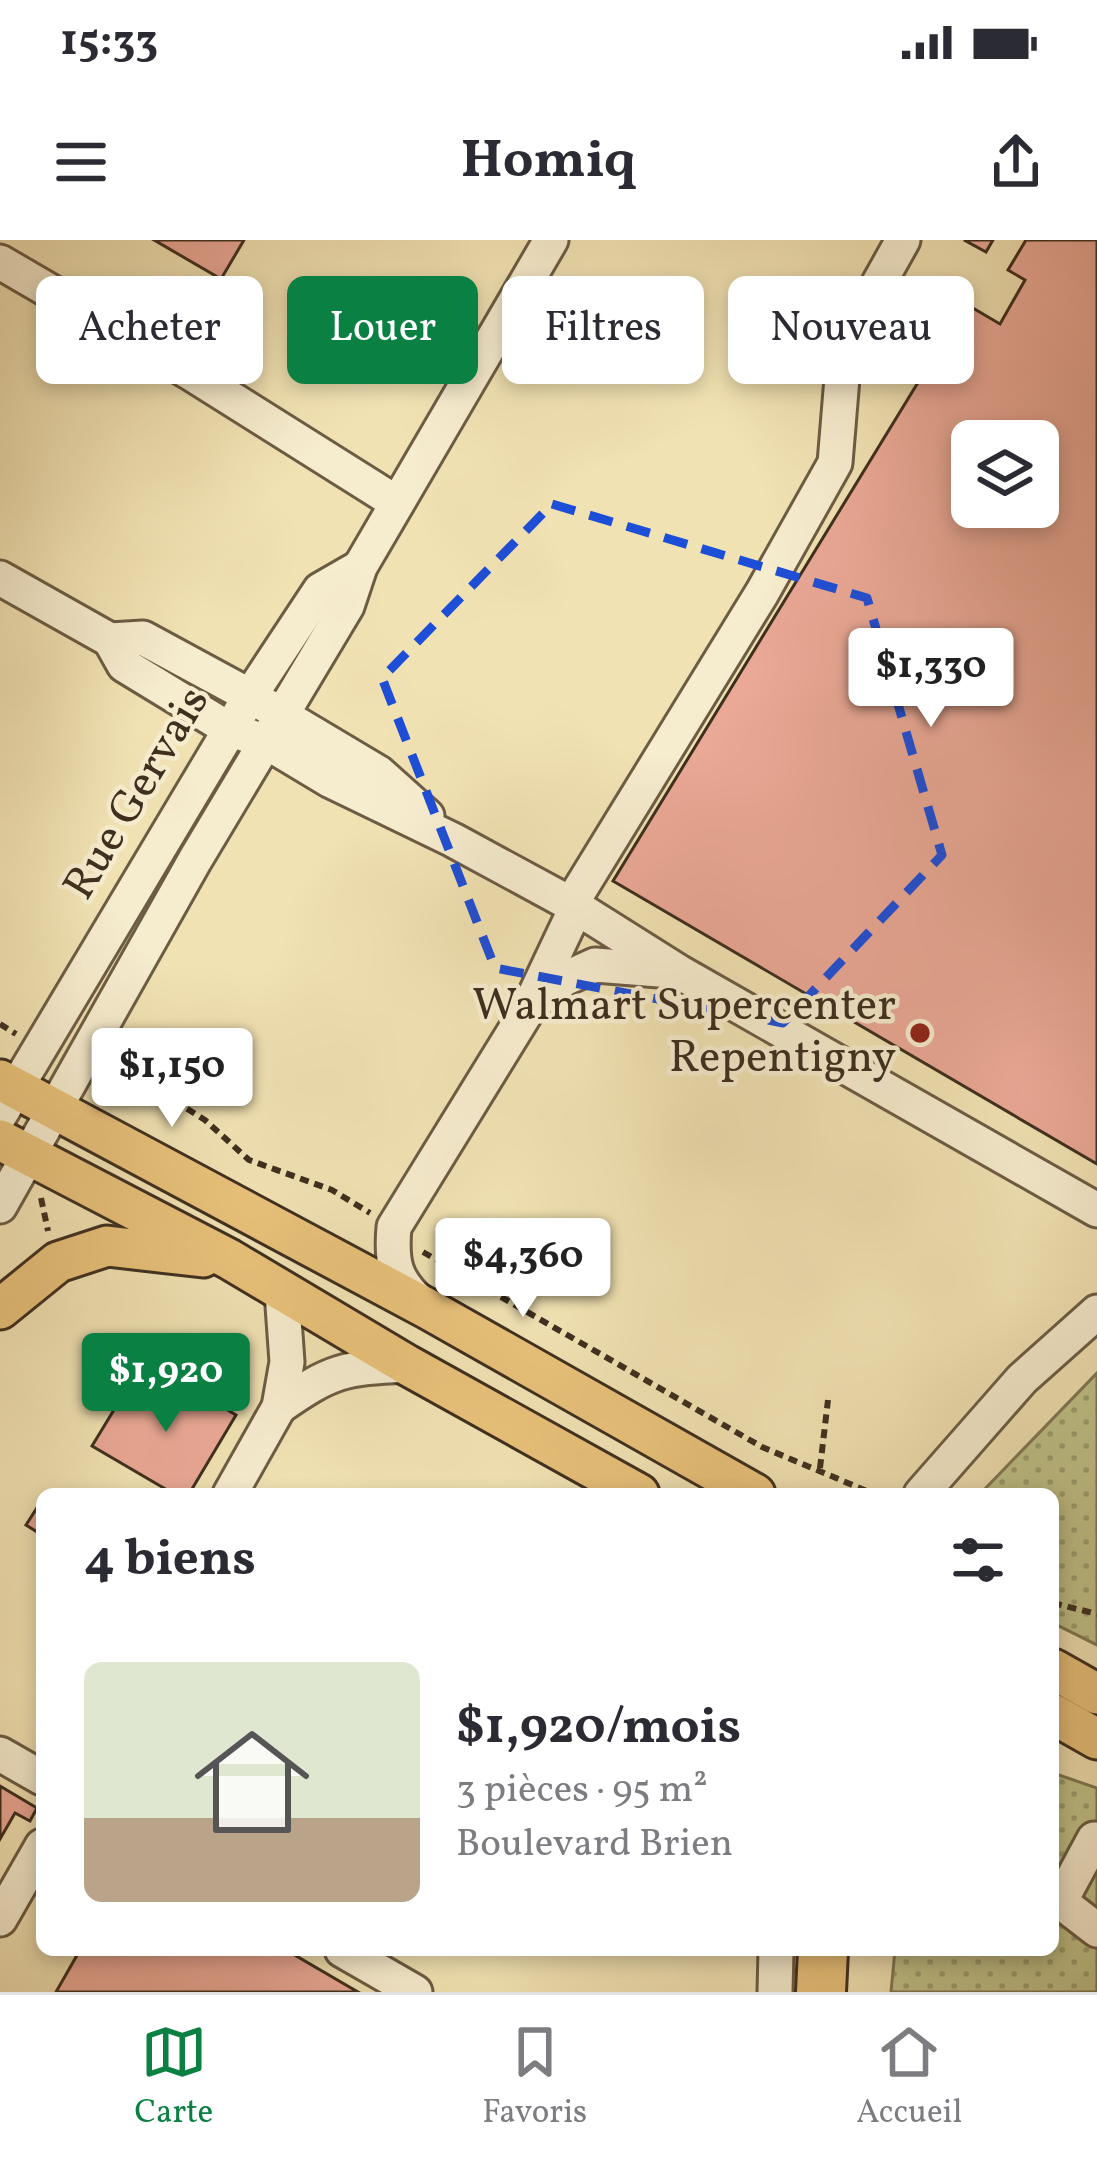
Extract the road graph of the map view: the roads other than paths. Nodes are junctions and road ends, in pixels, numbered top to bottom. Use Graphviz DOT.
graph roads {
  1 [pos="551,240"];
  2 [pos="903,240"];
  3 [pos="0,262"];
  4 [pos="397,503"];
  5 [pos="360,567"];
  6 [pos="0,578"];
  7 [pos="110,640"];
  8 [pos="250,696"];
  9 [pos="229,729"];
  10 [pos="274,729"];
  11 [pos="573,906"];
  12 [pos="679,972"];
  13 [pos="530,1006"];
  14 [pos="5,1094"];
  15 [pos="56,1108"];
  16 [pos="14,1148"];
  17 [pos="0,1206"];
  18 [pos="1097,1210"];
  19 [pos="229,1259"];
  20 [pos="282,1292"];
  21 [pos="0,1309"];
  22 [pos="428,1309"];
  23 [pos="1097,1312"];
  24 [pos="407,1365"];
  25 [pos="280,1407"];
  26 [pos="233,1488"];
  27 [pos="629,1488"];
  28 [pos="744,1488"];
  29 [pos="926,1488"];
  30 [pos="1059,1672"];
  31 [pos="1097,1694"];
  32 [pos="1059,1717"];
  33 [pos="1097,1739"];
  34 [pos="0,1754"];
  35 [pos="36,1775"];
  36 [pos="1094,1839"];
  37 [pos="36,1856"];
  38 [pos="1059,1894"];
  39 [pos="1059,1901"];
  40 [pos="0,1919"];
  41 [pos="1097,1930"];
  42 [pos="352,1956"];
  43 [pos="776,1956"];
  44 [pos="823,1956"];
  45 [pos="415,1992"];
  46 [pos="775,1992"];
  47 [pos="821,1992"];
  1 -- 4 [label="street, Rue Gervais"];
  2 -- 11 [label="street"];
  3 -- 4 [label="street"];
  4 -- 5 [label="street, Rue Gervais"];
  5 -- 8 [label="street, Rue Gervais"];
  5 -- 10 [label="street, Rue Gervais"];
  6 -- 7 [label="street"];
  7 -- 8 [label="street"];
  7 -- 9 [label="street"];
  8 -- 9 [label="street, Rue Gervais"];
  8 -- 10 [label="street"];
  9 -- 10 [label="street"];
  9 -- 14 [label="street, Rue Gervais"];
  10 -- 11 [label="street"];
  10 -- 15 [label="street, Rue Gervais"];
  11 -- 12 [label="street"];
  11 -- 13 [label="street"];
  12 -- 13 [label="street"];
  12 -- 18 [label="street"];
  13 -- 22 [label="street"];
  14 -- 15 [label="main road"];
  15 -- 16 [label="street, Rue Gervais"];
  15 -- 22 [label="main road"];
  16 -- 17 [label="street, Rue Gervais"];
  16 -- 19 [label="main road"];
  19 -- 20 [label="main road"];
  19 -- 21 [label="main road"];
  20 -- 24 [label="main road"];
  20 -- 25 [label="street"];
  22 -- 28 [label="main road"];
  23 -- 29 [label="street"];
  24 -- 25 [label="street"];
  24 -- 27 [label="main road"];
  25 -- 26 [label="street"];
  30 -- 31 [label="main road"];
  32 -- 33 [label="main road"];
  34 -- 35 [label="street"];
  36 -- 38 [label="street"];
  37 -- 40 [label="street"];
  39 -- 41 [label="street"];
  42 -- 45 [label="street"];
  43 -- 46 [label="street"];
  44 -- 47 [label="highway"];
}
